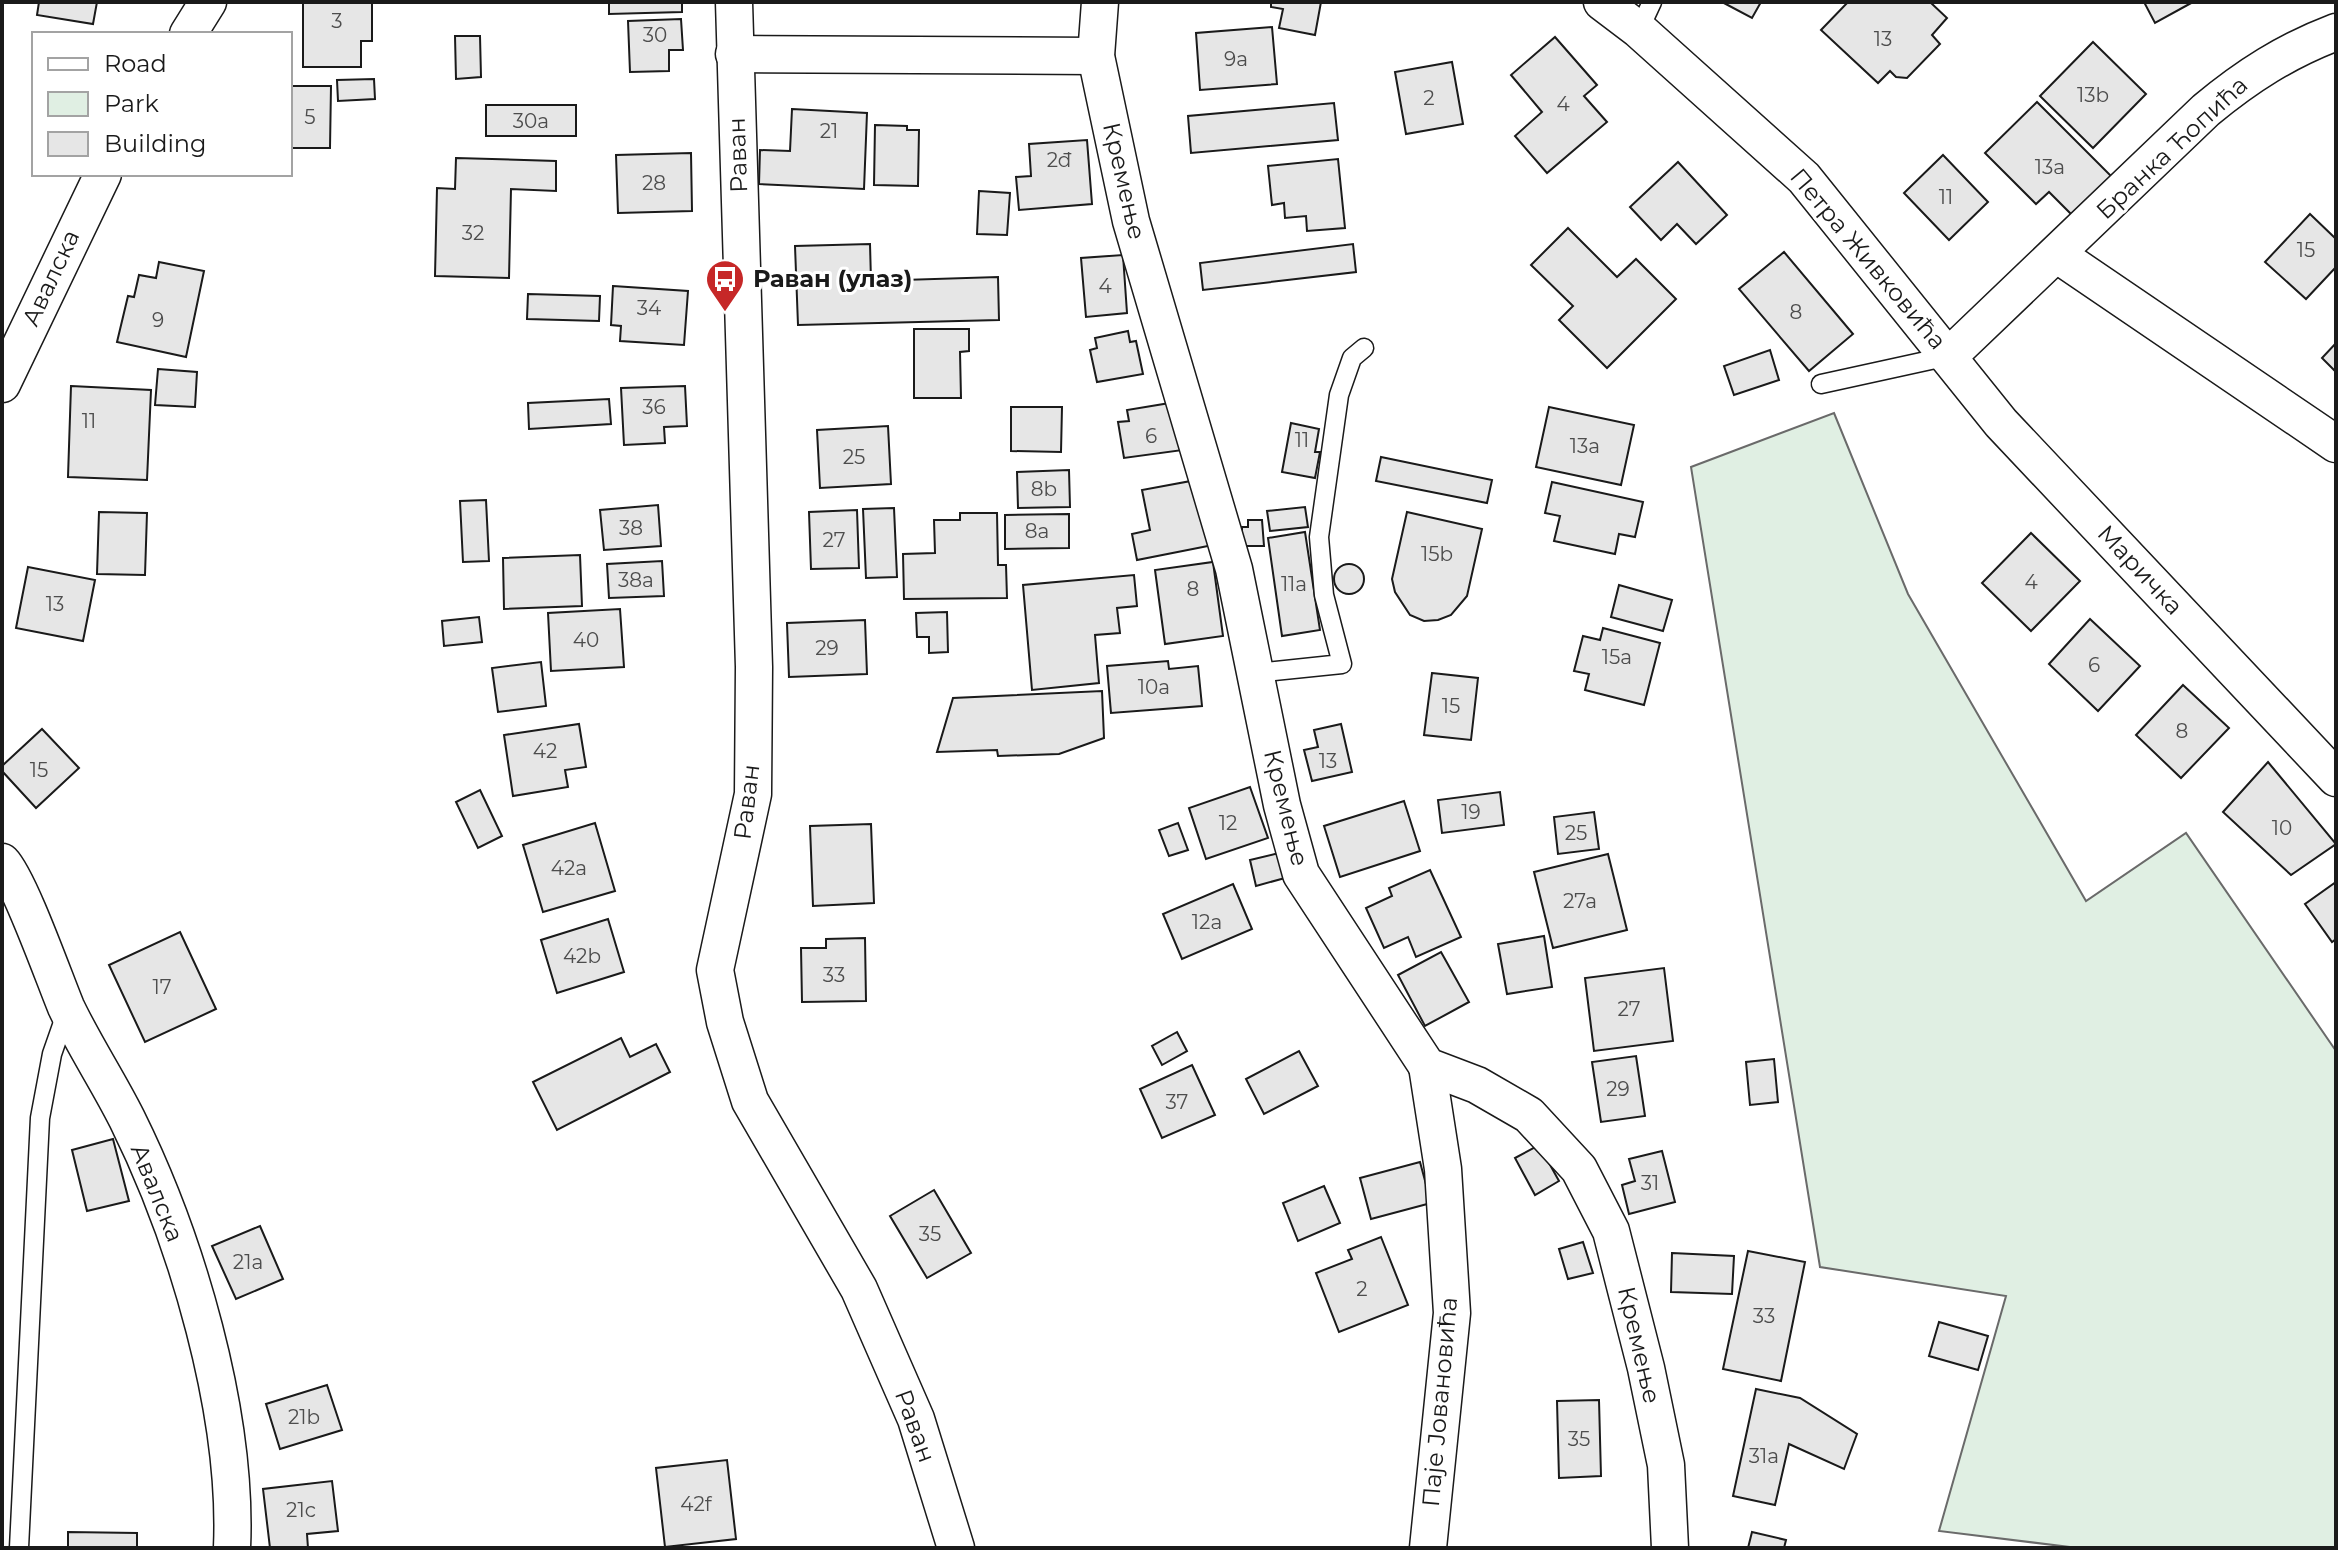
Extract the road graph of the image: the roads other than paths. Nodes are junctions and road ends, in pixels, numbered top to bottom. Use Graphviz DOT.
graph roads {
  1 [pos="208,2"];
  2 [pos="734,2"];
  3 [pos="1100,2"];
  4 [pos="1602,2"];
  5 [pos="1646,16"];
  6 [pos="189,32"];
  7 [pos="2336,32"];
  8 [pos="734,54"];
  9 [pos="1096,56"];
  10 [pos="102,176"];
  11 [pos="2058,255"];
  12 [pos="1364,348"];
  13 [pos="1949,356"];
  14 [pos="2,384"];
  15 [pos="1821,384"];
  16 [pos="2336,444"];
  17 [pos="1256,673"];
  18 [pos="2336,778"];
  19 [pos="2,862"];
  20 [pos="68,1010"];
  21 [pos="1427,1066"];
  22 [pos="19,1548"];
  23 [pos="232,1548"];
  24 [pos="956,1548"];
  25 [pos="1428,1548"];
  26 [pos="1670,1548"];
  1 -- 6 [label="street"];
  2 -- 8 [label="street, Раван"];
  3 -- 9 [label="street, Кремење"];
  4 -- 5 [label="street, Петра Живковића"];
  5 -- 13 [label="street, Петра Живковића"];
  7 -- 11 [label="street, Бранка Ћопића"];
  8 -- 9 [label="street"];
  8 -- 24 [label="street, Раван"];
  9 -- 17 [label="street, Кремење"];
  10 -- 14 [label="street, Авалска"];
  11 -- 13 [label="street, Петра Живковића"];
  11 -- 16 [label="street"];
  12 -- 17 [label="lane"];
  13 -- 15 [label="lane"];
  13 -- 18 [label="street, Маричка"];
  17 -- 21 [label="street, Кремење"];
  19 -- 20 [label="street, Авалска"];
  20 -- 22 [label="lane"];
  20 -- 23 [label="street, Авалска"];
  21 -- 25 [label="street, Паје Јовановића"];
  21 -- 26 [label="street, Кремење"];
}
